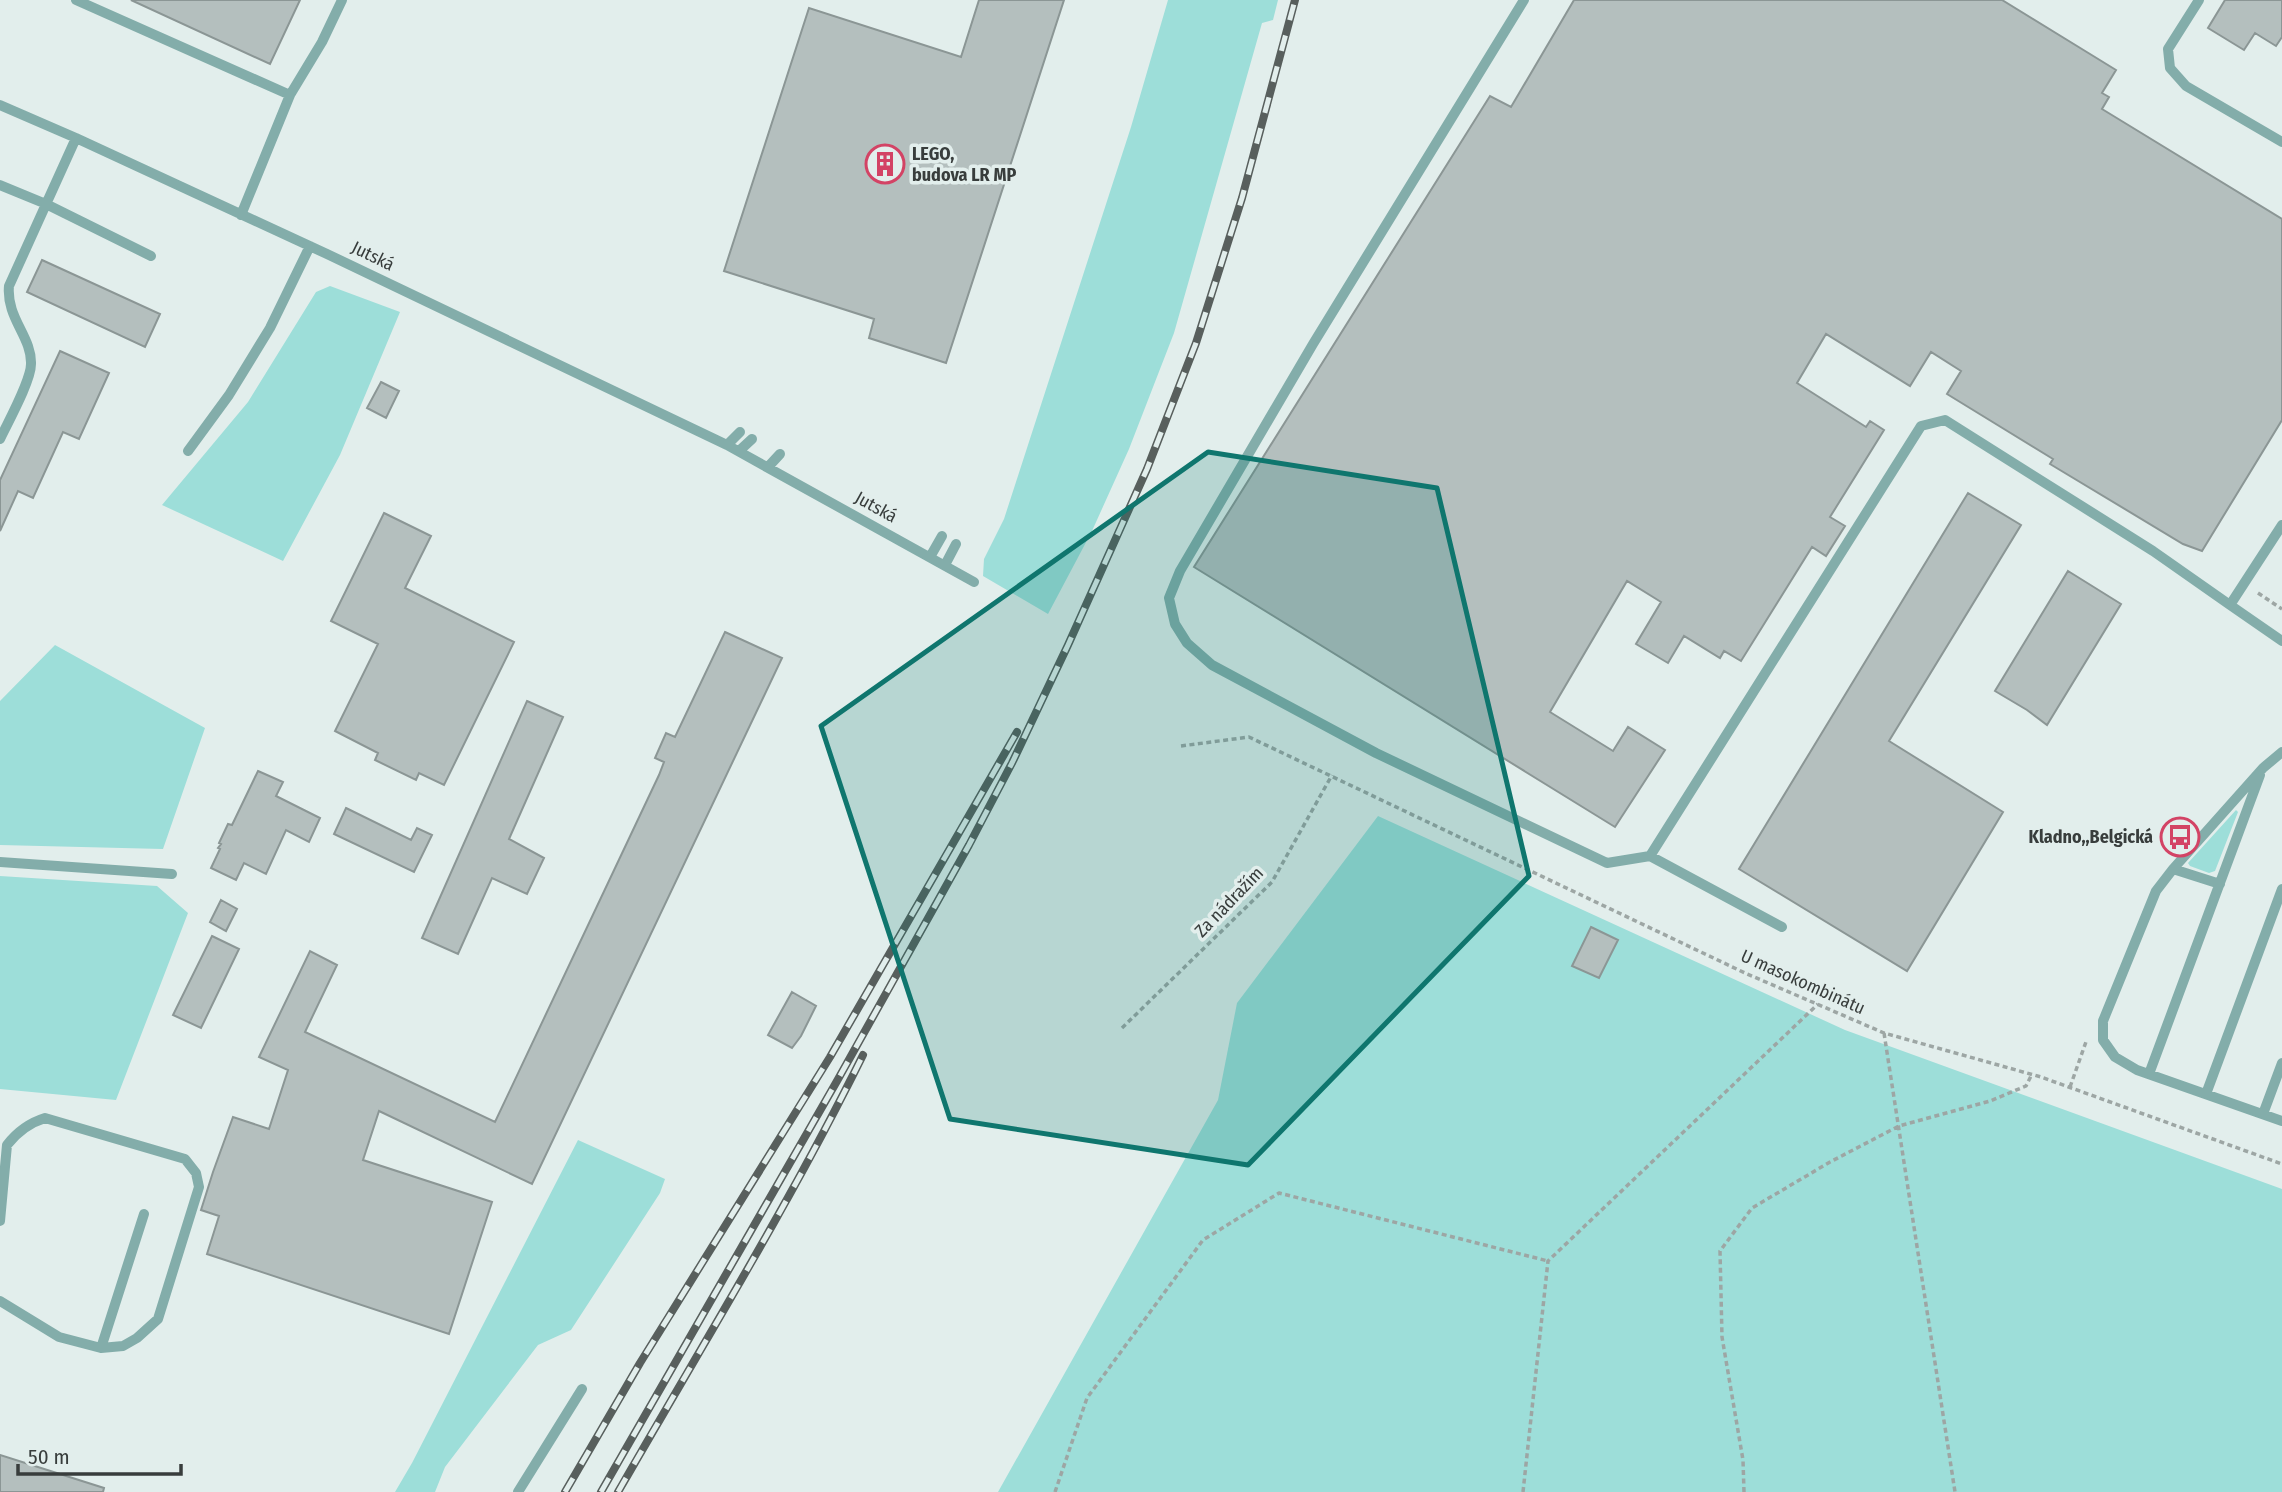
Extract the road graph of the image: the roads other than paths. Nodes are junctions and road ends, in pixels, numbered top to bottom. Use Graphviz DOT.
graph roads {
  1 [pos="76,0"];
  2 [pos="342,0"];
  3 [pos="1524,0"];
  4 [pos="2199,0"];
  5 [pos="290,95"];
  6 [pos="0,105"];
  7 [pos="76,138"];
  8 [pos="2282,142"];
  9 [pos="0,185"];
  10 [pos="46,204"];
  11 [pos="241,215"];
  12 [pos="310,246"];
  13 [pos="151,256"];
  14 [pos="740,432"];
  15 [pos="0,439"];
  16 [pos="752,439"];
  17 [pos="727,445"];
  18 [pos="188,451"];
  19 [pos="739,451"];
  20 [pos="780,454"];
  21 [pos="768,467"];
  22 [pos="2282,525"];
  23 [pos="942,537"];
  24 [pos="956,544"];
  25 [pos="930,557"];
  26 [pos="945,565"];
  27 [pos="974,582"];
  28 [pos="2230,605"];
  29 [pos="2282,641"];
  30 [pos="2282,752"];
  31 [pos="2263,768"];
  32 [pos="1650,856"];
  33 [pos="0,862"];
  34 [pos="2173,869"];
  35 [pos="172,874"];
  36 [pos="2220,884"];
  37 [pos="2282,889"];
  38 [pos="1782,927"];
  39 [pos="2282,1063"];
  40 [pos="2150,1074"];
  41 [pos="2206,1094"];
  42 [pos="2263,1114"];
  43 [pos="2282,1121"];
  44 [pos="144,1214"];
  45 [pos="0,1221"];
  46 [pos="0,1301"];
  47 [pos="101,1348"];
  48 [pos="582,1389"];
  49 [pos="518,1492"];
  1 -- 5 [label="lane"];
  2 -- 5 [label="lane"];
  3 -- 32 [label="lane"];
  4 -- 8 [label="lane"];
  5 -- 11 [label="lane"];
  6 -- 7 [label="lane, Jutská"];
  7 -- 10 [label="lane"];
  7 -- 11 [label="lane, Jutská"];
  9 -- 10 [label="lane"];
  10 -- 13 [label="lane"];
  10 -- 15 [label="lane"];
  11 -- 12 [label="lane, Jutská"];
  12 -- 17 [label="lane, Jutská"];
  12 -- 18 [label="lane"];
  14 -- 17 [label="lane"];
  16 -- 19 [label="lane"];
  17 -- 19 [label="lane, Jutská"];
  19 -- 21 [label="lane, Jutská"];
  20 -- 21 [label="lane"];
  21 -- 25 [label="lane, Jutská"];
  22 -- 28 [label="lane"];
  23 -- 25 [label="lane"];
  24 -- 26 [label="lane"];
  25 -- 26 [label="lane, Jutská"];
  26 -- 27 [label="lane, Jutská"];
  28 -- 29 [label="lane"];
  28 -- 32 [label="lane"];
  30 -- 31 [label="lane"];
  31 -- 34 [label="lane"];
  31 -- 36 [label="lane"];
  32 -- 38 [label="lane"];
  33 -- 35 [label="lane"];
  34 -- 36 [label="lane"];
  34 -- 40 [label="lane"];
  36 -- 40 [label="lane"];
  37 -- 41 [label="lane"];
  39 -- 42 [label="lane"];
  40 -- 41 [label="lane"];
  41 -- 42 [label="lane"];
  42 -- 43 [label="lane"];
  44 -- 47 [label="lane"];
  45 -- 47 [label="lane"];
  46 -- 47 [label="lane"];
  48 -- 49 [label="lane"];
}
